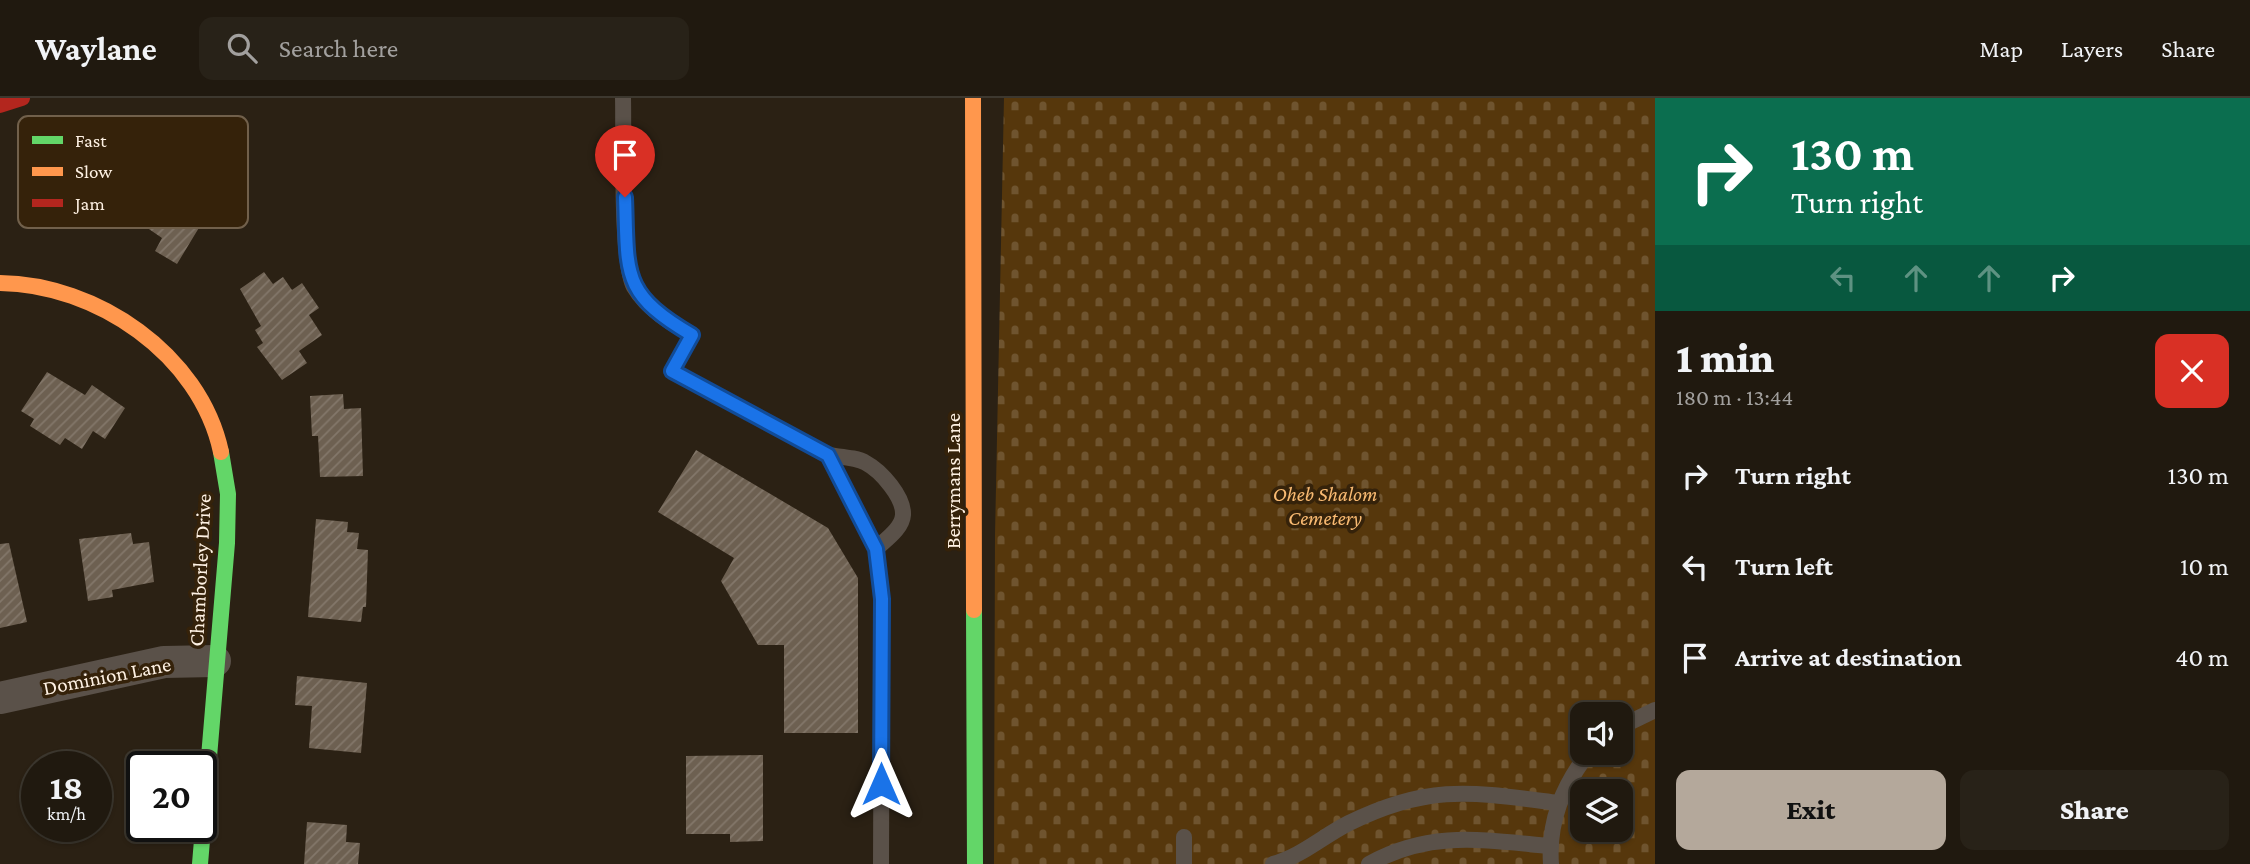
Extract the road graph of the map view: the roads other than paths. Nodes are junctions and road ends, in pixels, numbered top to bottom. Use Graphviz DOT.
graph roads {
  1 [pos="22,98"];
  2 [pos="623,98"];
  3 [pos="973,98"];
  4 [pos="0,105"];
  5 [pos="0,283"];
  6 [pos="828,455"];
  7 [pos="876,549"];
  8 [pos="215,661"];
  9 [pos="0,698"];
  10 [pos="1655,710"];
  11 [pos="1633,721"];
  12 [pos="1579,765"];
  13 [pos="1558,803"];
  14 [pos="1184,837"];
  15 [pos="1550,846"];
  16 [pos="200,864"];
  17 [pos="881,864"];
  18 [pos="975,864"];
  19 [pos="990,864"];
  20 [pos="1184,864"];
  21 [pos="1273,864"];
  22 [pos="1368,864"];
  23 [pos="1551,864"];
  1 -- 4 [label="street"];
  2 -- 6 [label="lane"];
  3 -- 18 [label="street, Berrymans Lane"];
  5 -- 8 [label="street, Chamborley Drive"];
  6 -- 7 [label="lane"];
  6 -- 7 [label="lane"];
  7 -- 17 [label="lane"];
  8 -- 9 [label="street, Dominion Lane"];
  8 -- 16 [label="street, Chamborley Drive"];
  10 -- 11 [label="lane"];
  12 -- 13 [label="lane"];
  13 -- 15 [label="lane"];
  13 -- 21 [label="lane"];
  14 -- 20 [label="lane"];
  15 -- 22 [label="lane"];
  15 -- 23 [label="lane"];
  18 -- 19 [label="lane"];
}
